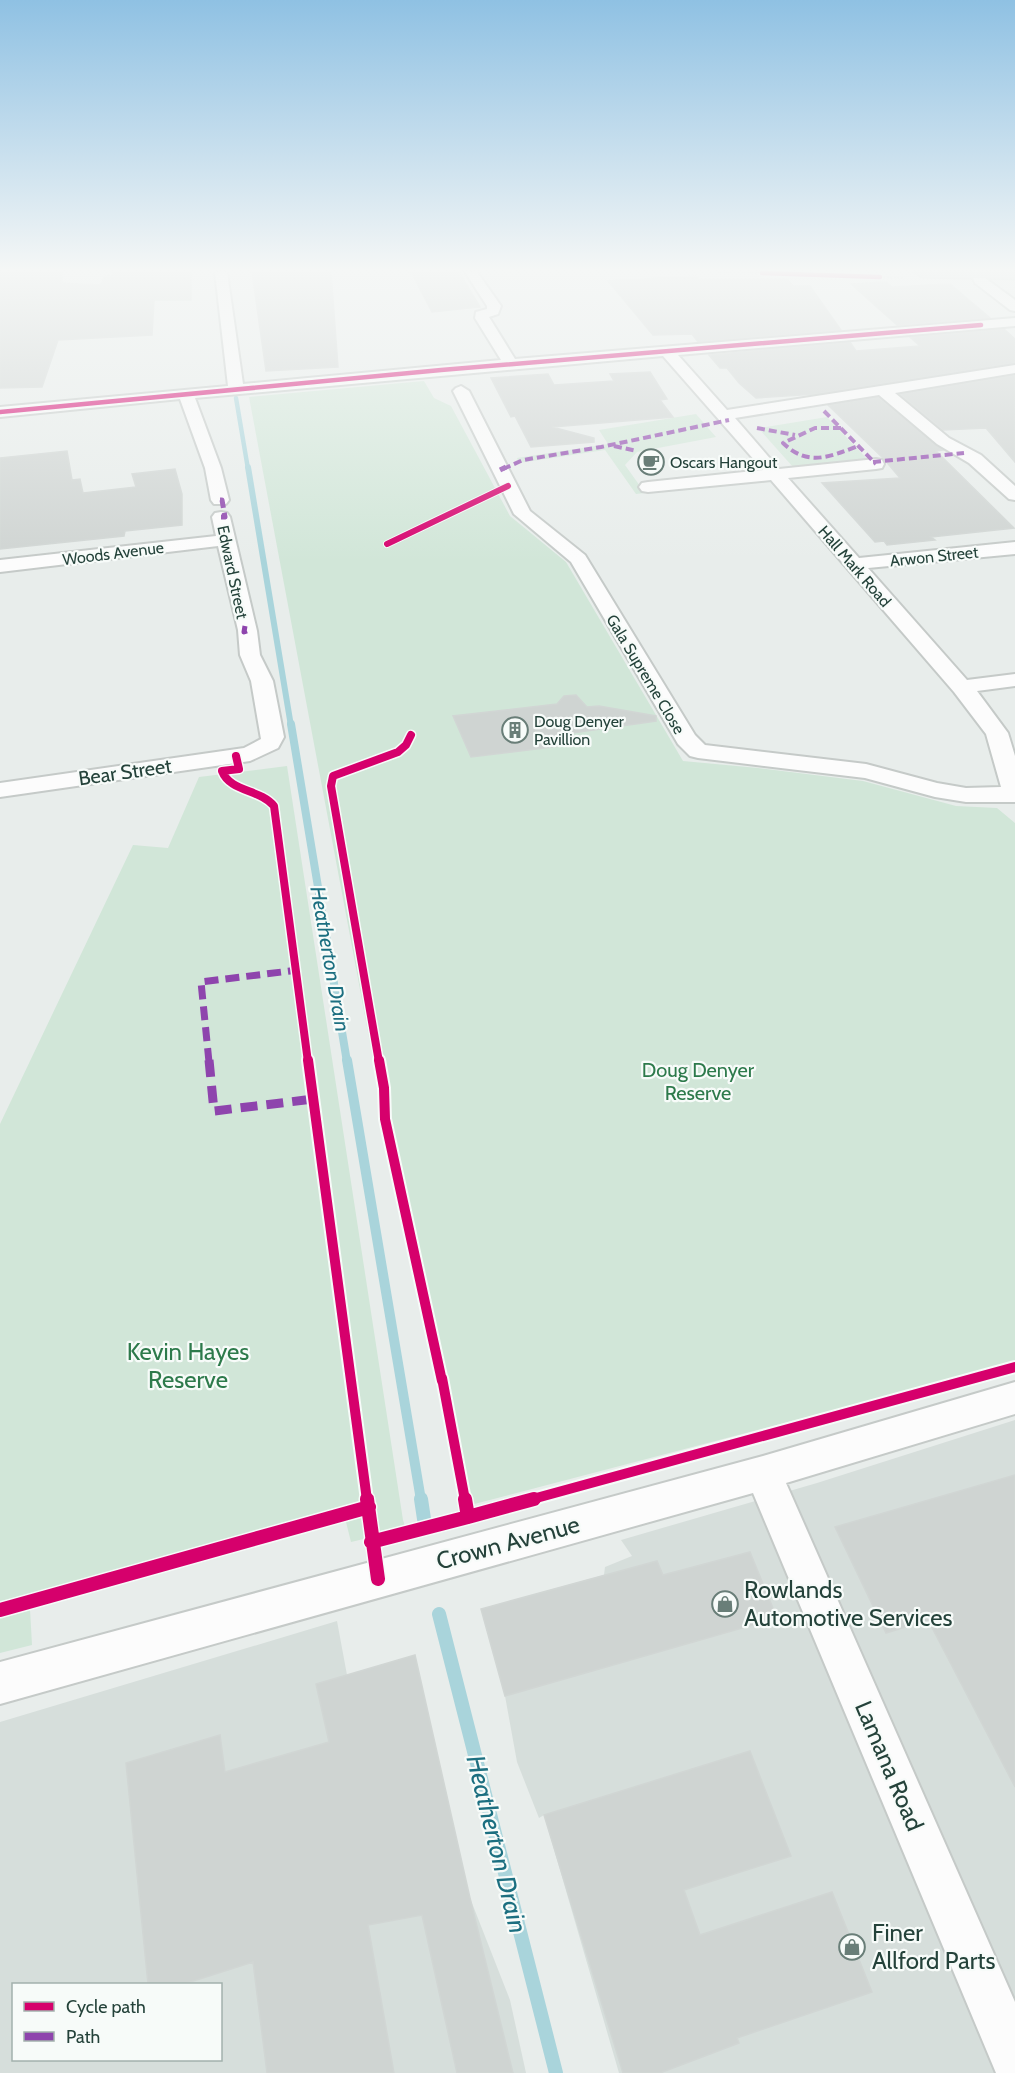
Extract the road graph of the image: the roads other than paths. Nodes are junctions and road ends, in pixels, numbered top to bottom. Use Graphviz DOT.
graph roads {
  1 [pos="233,369"];
  2 [pos="460,369"];
  3 [pos="684,369"];
  4 [pos="1015,369"];
  5 [pos="1015,380"];
  6 [pos="236,389"];
  7 [pos="461,391"];
  8 [pos="186,393"];
  9 [pos="889,395"];
  10 [pos="0,412"];
  11 [pos="729,420"];
  12 [pos="876,464"];
  13 [pos="775,474"];
  14 [pos="648,487"];
  15 [pos="1015,495"];
  16 [pos="226,540"];
  17 [pos="1015,548"];
  18 [pos="853,564"];
  19 [pos="0,566"];
  20 [pos="1015,680"];
  21 [pos="962,687"];
  22 [pos="250,754"];
  23 [pos="0,790"];
  24 [pos="1015,795"];
  25 [pos="1015,1398"];
  26 [pos="763,1473"];
  27 [pos="0,1683"];
  28 [pos="1015,2059"];
  1 -- 6 [label="street"];
  2 -- 6 [label="street"];
  3 -- 11 [label="street, Hall Mark Road"];
  4 -- 9 [label="street"];
  5 -- 9 [label="street"];
  6 -- 8 [label="street"];
  7 -- 24 [label="street, Gala Supreme Close"];
  8 -- 10 [label="street"];
  8 -- 16 [label="street, Edward Street"];
  9 -- 11 [label="street"];
  9 -- 15 [label="street"];
  11 -- 13 [label="street, Hall Mark Road"];
  12 -- 13 [label="street"];
  13 -- 14 [label="street"];
  13 -- 18 [label="street, Hall Mark Road"];
  16 -- 19 [label="street, Woods Avenue"];
  16 -- 22 [label="street, Edward Street"];
  17 -- 18 [label="street, Arwon Street"];
  18 -- 21 [label="street, Hall Mark Road"];
  20 -- 21 [label="street"];
  21 -- 24 [label="street, Hall Mark Road"];
  22 -- 23 [label="street, Bear Street"];
  25 -- 26 [label="street, Crown Avenue"];
  26 -- 27 [label="street, Crown Avenue"];
  26 -- 28 [label="street, Lamana Road"];
}
